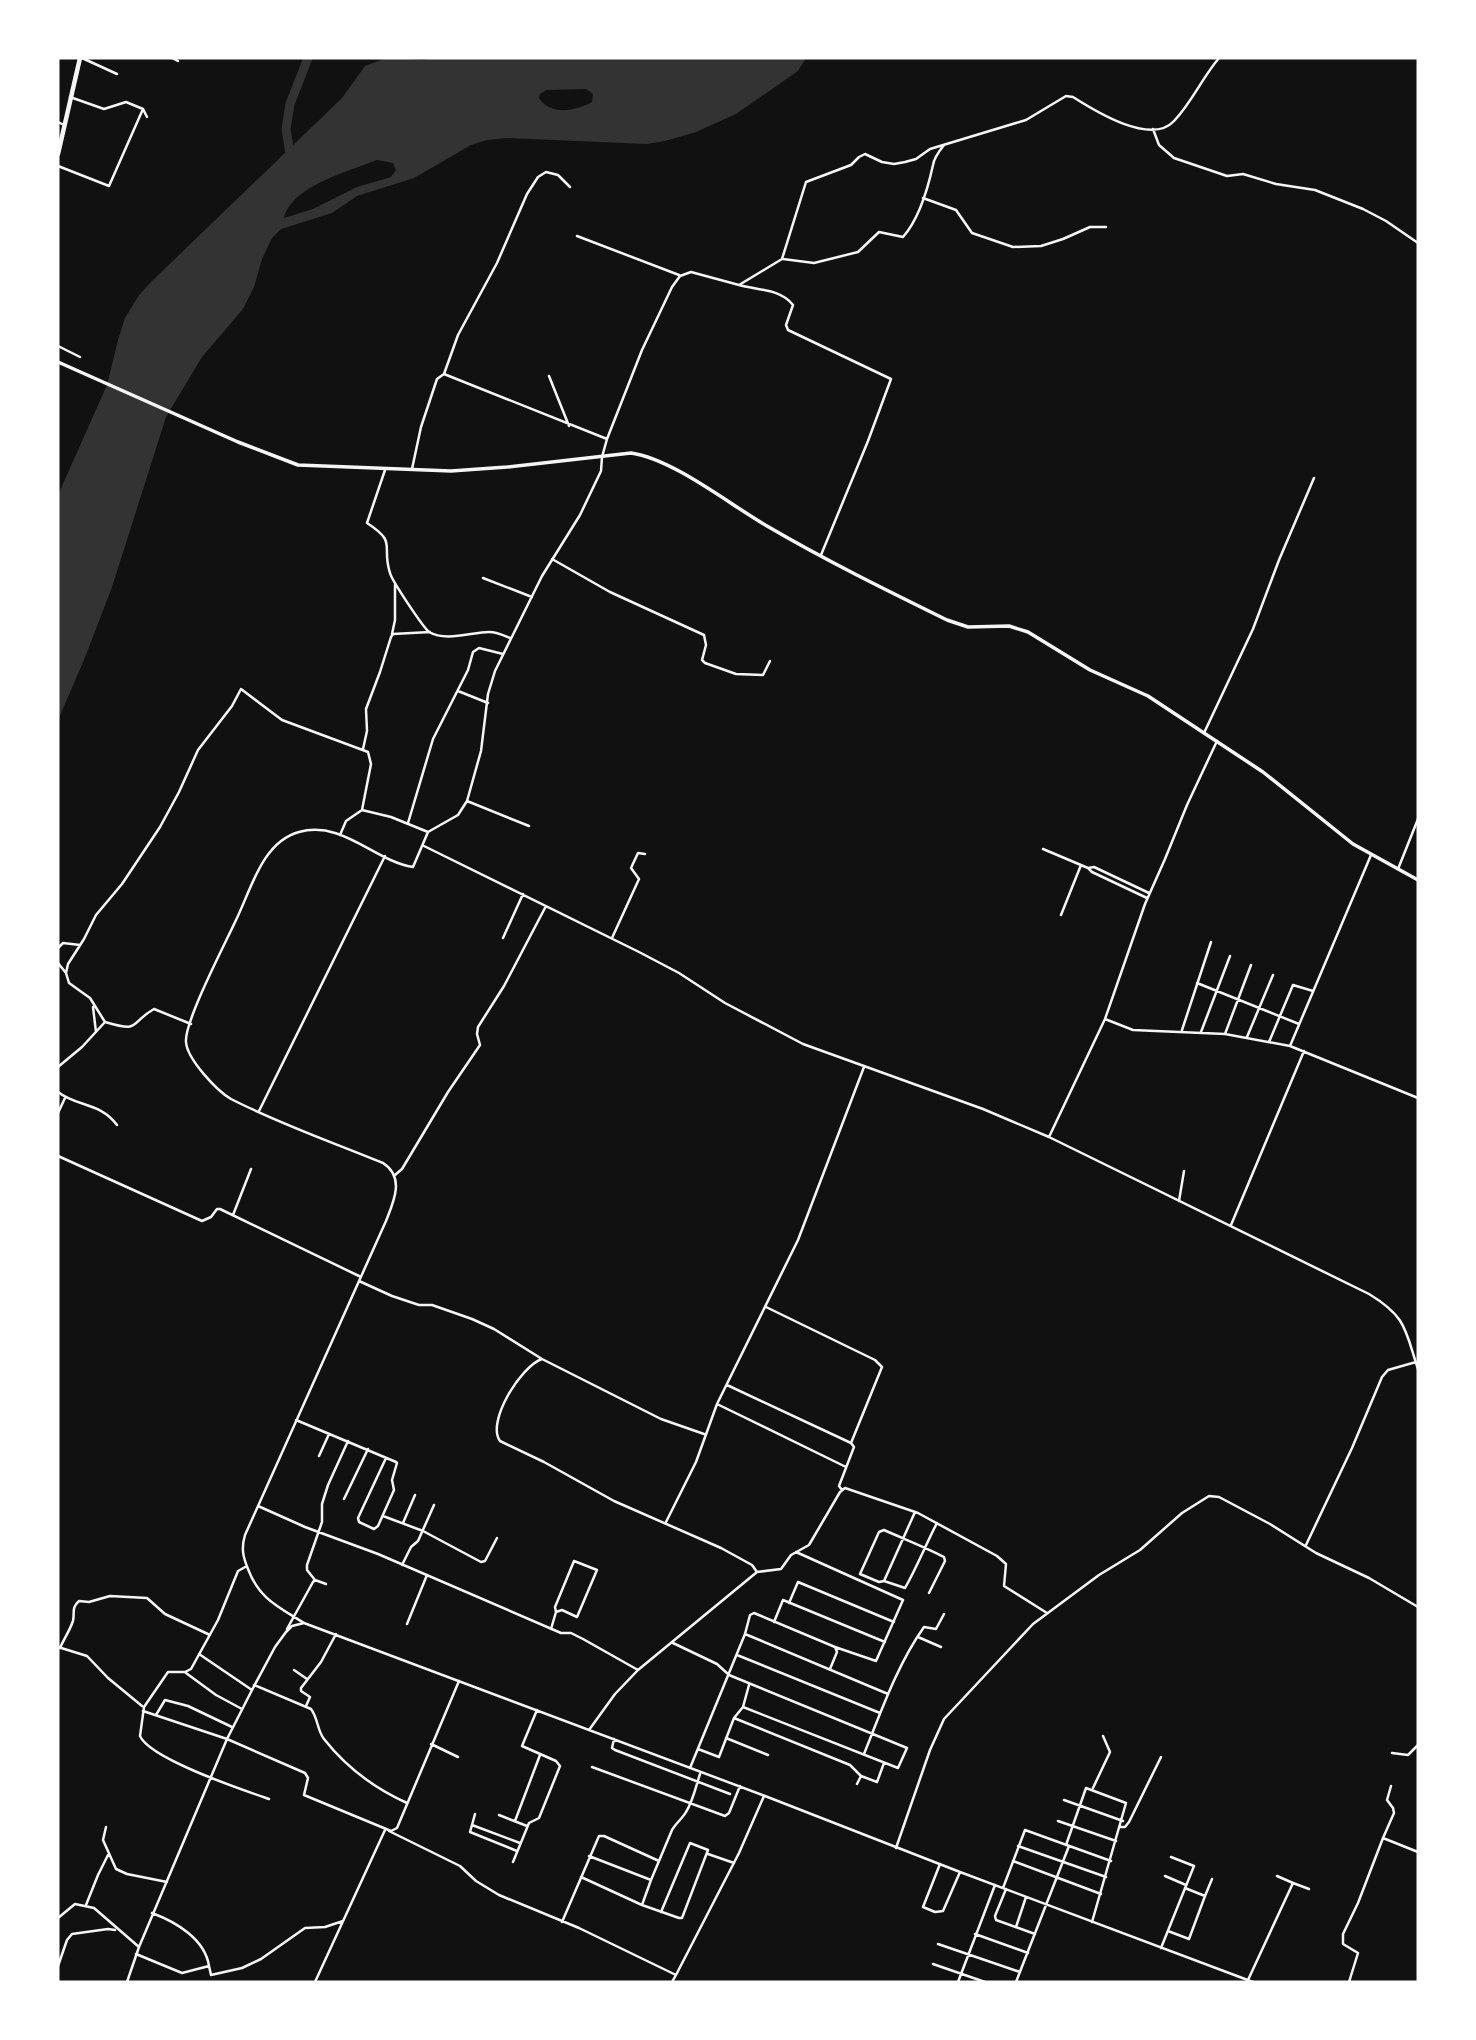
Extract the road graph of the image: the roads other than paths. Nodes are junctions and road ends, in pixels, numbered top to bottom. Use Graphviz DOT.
graph roads {
  1 [pos="81,58"];
  2 [pos="172,58"];
  3 [pos="1219,58"];
  4 [pos="178,61"];
  5 [pos="117,74"];
  6 [pos="71,97"];
  7 [pos="143,108"];
  8 [pos="148,117"];
  9 [pos="58,122"];
  10 [pos="64,125"];
  11 [pos="1153,130"];
  12 [pos="944,145"];
  13 [pos="58,154"];
  14 [pos="58,166"];
  15 [pos="570,187"];
  16 [pos="922,198"];
  17 [pos="1105,227"];
  18 [pos="577,236"];
  19 [pos="1418,243"];
  20 [pos="782,259"];
  21 [pos="680,276"];
  22 [pos="739,285"];
  23 [pos="58,346"];
  24 [pos="80,357"];
  25 [pos="58,362"];
  26 [pos="444,374"];
  27 [pos="549,376"];
  28 [pos="569,426"];
  29 [pos="607,439"];
  30 [pos="602,457"];
  31 [pos="385,470"];
  32 [pos="411,471"];
  33 [pos="1314,478"];
  34 [pos="821,555"];
  35 [pos="552,559"];
  36 [pos="483,578"];
  37 [pos="395,584"];
  38 [pos="532,597"];
  39 [pos="430,632"];
  40 [pos="392,634"];
  41 [pos="511,639"];
  42 [pos="504,654"];
  43 [pos="770,661"];
  44 [pos="458,691"];
  45 [pos="488,703"];
  46 [pos="1204,733"];
  47 [pos="1217,741"];
  48 [pos="362,749"];
  49 [pos="467,801"];
  50 [pos="362,810"];
  51 [pos="1418,819"];
  52 [pos="408,823"];
  53 [pos="530,826"];
  54 [pos="428,832"];
  55 [pos="340,835"];
  56 [pos="423,846"];
  57 [pos="1043,849"];
  58 [pos="645,854"];
  59 [pos="1371,855"];
  60 [pos="385,856"];
  61 [pos="1081,865"];
  62 [pos="1088,868"];
  63 [pos="1398,869"];
  64 [pos="1418,880"];
  65 [pos="1150,893"];
  66 [pos="523,894"];
  67 [pos="1147,898"];
  68 [pos="546,906"];
  69 [pos="1061,915"];
  70 [pos="503,938"];
  71 [pos="612,938"];
  72 [pos="1211,942"];
  73 [pos="80,945"];
  74 [pos="58,948"];
  75 [pos="1230,956"];
  76 [pos="58,962"];
  77 [pos="1251,965"];
  78 [pos="66,973"];
  79 [pos="1273,975"];
  80 [pos="1197,983"];
  81 [pos="1217,991"];
  82 [pos="1313,991"];
  83 [pos="1237,999"];
  84 [pos="93,1006"];
  85 [pos="1259,1008"];
  86 [pos="1280,1017"];
  87 [pos="1105,1019"];
  88 [pos="105,1022"];
  89 [pos="191,1024"];
  90 [pos="1299,1024"];
  91 [pos="1182,1030"];
  92 [pos="96,1032"];
  93 [pos="1201,1032"];
  94 [pos="1224,1034"];
  95 [pos="1247,1037"];
  96 [pos="1269,1042"];
  97 [pos="1290,1046"];
  98 [pos="1304,1051"];
  99 [pos="58,1067"];
  100 [pos="864,1067"];
  101 [pos="58,1092"];
  102 [pos="65,1098"];
  103 [pos="1418,1098"];
  104 [pos="259,1111"];
  105 [pos="58,1113"];
  106 [pos="117,1125"];
  107 [pos="1049,1137"];
  108 [pos="58,1156"];
  109 [pos="251,1169"];
  110 [pos="1184,1171"];
  111 [pos="395,1175"];
  112 [pos="1178,1201"];
  113 [pos="233,1215"];
  114 [pos="1231,1226"];
  115 [pos="360,1278"];
  116 [pos="766,1307"];
  117 [pos="542,1359"];
  118 [pos="1416,1360"];
  119 [pos="1418,1369"];
  120 [pos="726,1384"];
  121 [pos="717,1404"];
  122 [pos="296,1420"];
  123 [pos="329,1433"];
  124 [pos="704,1434"];
  125 [pos="348,1441"];
  126 [pos="851,1443"];
  127 [pos="368,1449"];
  128 [pos="319,1456"];
  129 [pos="386,1458"];
  130 [pos="846,1467"];
  131 [pos="842,1490"];
  132 [pos="415,1495"];
  133 [pos="344,1499"];
  134 [pos="434,1505"];
  135 [pos="258,1506"];
  136 [pos="915,1512"];
  137 [pos="383,1516"];
  138 [pos="666,1522"];
  139 [pos="403,1523"];
  140 [pos="937,1523"];
  141 [pos="423,1531"];
  142 [pos="319,1532"];
  143 [pos="497,1538"];
  144 [pos="903,1538"];
  145 [pos="1306,1545"];
  146 [pos="925,1548"];
  147 [pos="796,1552"];
  148 [pos="402,1565"];
  149 [pos="247,1566"];
  150 [pos="757,1572"];
  151 [pos="426,1575"];
  152 [pos="315,1580"];
  153 [pos="884,1581"];
  154 [pos="326,1584"];
  155 [pos="929,1592"];
  156 [pos="789,1603"];
  157 [pos="1418,1607"];
  158 [pos="556,1612"];
  159 [pos="1047,1613"];
  160 [pos="944,1614"];
  161 [pos="294,1617"];
  162 [pos="774,1622"];
  163 [pos="894,1622"];
  164 [pos="304,1623"];
  165 [pos="407,1624"];
  166 [pos="551,1629"];
  167 [pos="286,1632"];
  168 [pos="336,1634"];
  169 [pos="745,1634"];
  170 [pos="210,1635"];
  171 [pos="917,1637"];
  172 [pos="885,1642"];
  173 [pos="673,1643"];
  174 [pos="59,1647"];
  175 [pos="835,1647"];
  176 [pos="941,1647"];
  177 [pos="200,1654"];
  178 [pos="737,1656"];
  179 [pos="830,1668"];
  180 [pos="294,1670"];
  181 [pos="638,1671"];
  182 [pos="185,1672"];
  183 [pos="729,1675"];
  184 [pos="307,1679"];
  185 [pos="459,1681"];
  186 [pos="749,1684"];
  187 [pos="254,1685"];
  188 [pos="251,1690"];
  189 [pos="888,1694"];
  190 [pos="306,1706"];
  191 [pos="743,1707"];
  192 [pos="143,1709"];
  193 [pos="242,1709"];
  194 [pos="537,1710"];
  195 [pos="881,1714"];
  196 [pos="156,1715"];
  197 [pos="734,1718"];
  198 [pos="233,1727"];
  199 [pos="589,1730"];
  200 [pos="872,1734"];
  201 [pos="1103,1735"];
  202 [pos="726,1738"];
  203 [pos="227,1739"];
  204 [pos="614,1739"];
  205 [pos="431,1744"];
  206 [pos="1418,1745"];
  207 [pos="698,1749"];
  208 [pos="1392,1753"];
  209 [pos="864,1754"];
  210 [pos="540,1755"];
  211 [pos="768,1755"];
  212 [pos="458,1757"];
  213 [pos="1161,1757"];
  214 [pos="885,1762"];
  215 [pos="592,1767"];
  216 [pos="690,1768"];
  217 [pos="700,1773"];
  218 [pos="861,1776"];
  219 [pos="211,1779"];
  220 [pos="698,1782"];
  221 [pos="877,1782"];
  222 [pos="858,1784"];
  223 [pos="883,1785"];
  224 [pos="740,1786"];
  225 [pos="1391,1786"];
  226 [pos="1093,1788"];
  227 [pos="730,1794"];
  228 [pos="765,1796"];
  229 [pos="269,1799"];
  230 [pos="1064,1800"];
  231 [pos="407,1803"];
  232 [pos="690,1804"];
  233 [pos="1078,1806"];
  234 [pos="475,1814"];
  235 [pos="499,1815"];
  236 [pos="515,1821"];
  237 [pos="1058,1821"];
  238 [pos="1123,1821"];
  239 [pos="472,1825"];
  240 [pos="527,1826"];
  241 [pos="1072,1826"];
  242 [pos="106,1827"];
  243 [pos="1121,1827"];
  244 [pos="387,1830"];
  245 [pos="1383,1838"];
  246 [pos="1116,1841"];
  247 [pos="520,1843"];
  248 [pos="1067,1845"];
  249 [pos="1018,1846"];
  250 [pos="896,1848"];
  251 [pos="517,1851"];
  252 [pos="1418,1852"];
  253 [pos="708,1854"];
  254 [pos="108,1856"];
  255 [pos="589,1856"];
  256 [pos="1171,1857"];
  257 [pos="659,1861"];
  258 [pos="1013,1861"];
  259 [pos="1111,1861"];
  260 [pos="513,1862"];
  261 [pos="1063,1862"];
  262 [pos="734,1864"];
  263 [pos="940,1864"];
  264 [pos="960,1872"];
  265 [pos="1165,1876"];
  266 [pos="1277,1876"];
  267 [pos="581,1877"];
  268 [pos="1106,1877"];
  269 [pos="1057,1878"];
  270 [pos="1212,1879"];
  271 [pos="651,1880"];
  272 [pos="167,1882"];
  273 [pos="1293,1883"];
  274 [pos="995,1885"];
  275 [pos="1185,1887"];
  276 [pos="1004,1889"];
  277 [pos="1309,1889"];
  278 [pos="1101,1894"];
  279 [pos="1205,1896"];
  280 [pos="1026,1897"];
  281 [pos="642,1905"];
  282 [pos="1047,1905"];
  283 [pos="86,1906"];
  284 [pos="661,1912"];
  285 [pos="152,1913"];
  286 [pos="58,1918"];
  287 [pos="343,1921"];
  288 [pos="562,1922"];
  289 [pos="1092,1922"];
  290 [pos="1016,1927"];
  291 [pos="119,1931"];
  292 [pos="1168,1931"];
  293 [pos="975,1934"];
  294 [pos="1035,1934"];
  295 [pos="938,1944"];
  296 [pos="139,1947"];
  297 [pos="1161,1948"];
  298 [pos="1028,1952"];
  299 [pos="136,1954"];
  300 [pos="969,1954"];
  301 [pos="933,1964"];
  302 [pos="58,1966"];
  303 [pos="209,1966"];
  304 [pos="1020,1972"];
  305 [pos="961,1973"];
  306 [pos="676,1975"];
  307 [pos="1248,1980"];
  308 [pos="127,1982"];
  309 [pos="315,1982"];
  310 [pos="672,1982"];
  311 [pos="958,1982"];
  312 [pos="985,1982"];
  313 [pos="1016,1982"];
  314 [pos="1253,1982"];
  315 [pos="1349,1982"];
  1 -- 5 [label="street"];
  1 -- 6 [label="main road"];
  2 -- 4 [label="street"];
  3 -- 11 [label="street"];
  6 -- 7 [label="street"];
  6 -- 10 [label="main road"];
  7 -- 8 [label="street"];
  7 -- 14 [label="street"];
  9 -- 10 [label="street"];
  10 -- 13 [label="main road"];
  11 -- 12 [label="street"];
  11 -- 19 [label="street"];
  12 -- 16 [label="street"];
  12 -- 20 [label="street"];
  15 -- 26 [label="street"];
  16 -- 17 [label="street"];
  16 -- 20 [label="street"];
  18 -- 21 [label="street"];
  20 -- 22 [label="street"];
  21 -- 22 [label="street"];
  21 -- 29 [label="street"];
  22 -- 34 [label="street"];
  23 -- 24 [label="street"];
  25 -- 31 [label="street"];
  26 -- 28 [label="street"];
  26 -- 32 [label="street"];
  27 -- 28 [label="street"];
  28 -- 29 [label="street"];
  29 -- 30 [label="street"];
  30 -- 32 [label="street"];
  30 -- 34 [label="street"];
  30 -- 35 [label="street"];
  31 -- 32 [label="street"];
  31 -- 37 [label="street"];
  33 -- 46 [label="street"];
  34 -- 46 [label="street"];
  35 -- 38 [label="street"];
  35 -- 43 [label="street"];
  36 -- 38 [label="street"];
  37 -- 39 [label="street"];
  37 -- 40 [label="street"];
  38 -- 41 [label="street"];
  39 -- 40 [label="street"];
  39 -- 41 [label="street"];
  40 -- 48 [label="street"];
  41 -- 42 [label="street"];
  42 -- 44 [label="street"];
  42 -- 45 [label="street"];
  44 -- 45 [label="street"];
  44 -- 52 [label="street"];
  45 -- 49 [label="street"];
  46 -- 47 [label="street"];
  47 -- 59 [label="street"];
  47 -- 65 [label="street"];
  48 -- 50 [label="street"];
  48 -- 73 [label="street"];
  49 -- 53 [label="street"];
  49 -- 54 [label="street"];
  50 -- 52 [label="street"];
  50 -- 55 [label="street"];
  51 -- 63 [label="street"];
  52 -- 54 [label="street"];
  54 -- 56 [label="street"];
  55 -- 60 [label="street"];
  55 -- 89 [label="street"];
  56 -- 60 [label="street"];
  56 -- 66 [label="street"];
  57 -- 61 [label="street"];
  58 -- 71 [label="street"];
  59 -- 63 [label="street"];
  59 -- 82 [label="street"];
  60 -- 104 [label="street"];
  61 -- 62 [label="street"];
  61 -- 69 [label="street"];
  62 -- 65 [label="street"];
  62 -- 67 [label="street"];
  63 -- 64 [label="street"];
  65 -- 67 [label="street"];
  66 -- 68 [label="street"];
  66 -- 70 [label="street"];
  67 -- 87 [label="street"];
  68 -- 71 [label="street"];
  68 -- 111 [label="street"];
  71 -- 100 [label="street"];
  72 -- 80 [label="street"];
  73 -- 74 [label="street"];
  73 -- 78 [label="street"];
  75 -- 81 [label="street"];
  76 -- 78 [label="street"];
  77 -- 83 [label="street"];
  78 -- 84 [label="street"];
  79 -- 85 [label="street"];
  80 -- 81 [label="street"];
  80 -- 91 [label="street"];
  81 -- 83 [label="street"];
  81 -- 93 [label="street"];
  82 -- 86 [label="street"];
  82 -- 90 [label="street"];
  83 -- 85 [label="street"];
  83 -- 94 [label="street"];
  84 -- 88 [label="street"];
  84 -- 92 [label="street"];
  85 -- 86 [label="street"];
  85 -- 95 [label="street"];
  86 -- 90 [label="street"];
  86 -- 96 [label="street"];
  87 -- 91 [label="street"];
  87 -- 107 [label="street"];
  88 -- 89 [label="street"];
  88 -- 92 [label="street"];
  89 -- 104 [label="street"];
  90 -- 97 [label="street"];
  91 -- 93 [label="street"];
  92 -- 99 [label="street"];
  93 -- 94 [label="street"];
  94 -- 95 [label="street"];
  95 -- 96 [label="street"];
  96 -- 97 [label="street"];
  97 -- 98 [label="street"];
  98 -- 103 [label="street"];
  98 -- 114 [label="street"];
  100 -- 107 [label="street"];
  100 -- 116 [label="street"];
  101 -- 102 [label="street"];
  102 -- 105 [label="street"];
  102 -- 106 [label="street"];
  104 -- 111 [label="street"];
  107 -- 112 [label="street"];
  108 -- 113 [label="street"];
  109 -- 113 [label="street"];
  110 -- 112 [label="street"];
  111 -- 115 [label="street"];
  112 -- 114 [label="street"];
  113 -- 115 [label="street"];
  114 -- 118 [label="street"];
  115 -- 117 [label="street"];
  115 -- 122 [label="street"];
  116 -- 120 [label="street"];
  116 -- 126 [label="street"];
  117 -- 124 [label="street"];
  117 -- 138 [label="street"];
  118 -- 119 [label="street"];
  118 -- 145 [label="street"];
  120 -- 121 [label="street"];
  120 -- 126 [label="street"];
  121 -- 124 [label="street"];
  121 -- 130 [label="street"];
  122 -- 123 [label="street"];
  122 -- 135 [label="street"];
  123 -- 125 [label="street"];
  123 -- 128 [label="street"];
  124 -- 138 [label="street"];
  125 -- 127 [label="street"];
  125 -- 142 [label="street"];
  126 -- 130 [label="street"];
  127 -- 129 [label="street"];
  127 -- 133 [label="street"];
  129 -- 137 [label="street"];
  129 -- 137 [label="street"];
  130 -- 131 [label="street"];
  131 -- 136 [label="street"];
  131 -- 147 [label="street"];
  132 -- 139 [label="street"];
  134 -- 141 [label="street"];
  135 -- 142 [label="street"];
  135 -- 149 [label="street"];
  136 -- 140 [label="street"];
  136 -- 144 [label="street"];
  137 -- 139 [label="street"];
  138 -- 150 [label="street"];
  139 -- 141 [label="street"];
  140 -- 146 [label="street"];
  140 -- 159 [label="street"];
  141 -- 143 [label="street"];
  141 -- 148 [label="street"];
  142 -- 148 [label="street"];
  142 -- 152 [label="street"];
  144 -- 146 [label="street"];
  144 -- 153 [label="street"];
  144 -- 153 [label="street"];
  145 -- 157 [label="street"];
  145 -- 159 [label="street"];
  146 -- 153 [label="street"];
  146 -- 155 [label="street"];
  147 -- 150 [label="street"];
  147 -- 163 [label="street"];
  148 -- 151 [label="street"];
  149 -- 161 [label="street"];
  149 -- 170 [label="street"];
  150 -- 173 [label="street"];
  151 -- 165 [label="street"];
  151 -- 166 [label="street"];
  152 -- 154 [label="street"];
  152 -- 161 [label="street"];
  156 -- 162 [label="street"];
  156 -- 163 [label="street"];
  156 -- 172 [label="street"];
  158 -- 158 [label="street"];
  158 -- 166 [label="street"];
  159 -- 250 [label="street"];
  160 -- 171 [label="street"];
  161 -- 164 [label="street"];
  161 -- 167 [label="street"];
  162 -- 169 [label="street"];
  162 -- 175 [label="street"];
  163 -- 172 [label="street"];
  164 -- 167 [label="street"];
  164 -- 168 [label="street"];
  166 -- 181 [label="street"];
  167 -- 187 [label="street"];
  168 -- 184 [label="street"];
  168 -- 185 [label="street"];
  169 -- 178 [label="street"];
  169 -- 179 [label="street"];
  170 -- 174 [label="street"];
  170 -- 177 [label="street"];
  171 -- 176 [label="street"];
  171 -- 189 [label="street"];
  172 -- 175 [label="street"];
  173 -- 181 [label="street"];
  173 -- 183 [label="street"];
  174 -- 192 [label="street"];
  175 -- 179 [label="street"];
  177 -- 182 [label="street"];
  177 -- 188 [label="street"];
  178 -- 183 [label="street"];
  178 -- 195 [label="street"];
  179 -- 189 [label="street"];
  180 -- 184 [label="street"];
  181 -- 199 [label="street"];
  182 -- 192 [label="street"];
  182 -- 193 [label="street"];
  183 -- 186 [label="street"];
  183 -- 207 [label="street"];
  184 -- 190 [label="street"];
  185 -- 194 [label="street"];
  185 -- 205 [label="street"];
  186 -- 191 [label="street"];
  186 -- 200 [label="street"];
  187 -- 188 [label="street"];
  187 -- 190 [label="street"];
  188 -- 193 [label="street"];
  189 -- 195 [label="street"];
  190 -- 231 [label="street"];
  191 -- 197 [label="street"];
  191 -- 209 [label="street"];
  192 -- 196 [label="street"];
  192 -- 219 [label="street"];
  193 -- 198 [label="street"];
  194 -- 199 [label="street"];
  194 -- 210 [label="street"];
  195 -- 200 [label="street"];
  196 -- 198 [label="street"];
  196 -- 203 [label="street"];
  197 -- 202 [label="street"];
  197 -- 218 [label="street"];
  198 -- 203 [label="street"];
  199 -- 204 [label="street"];
  200 -- 209 [label="street"];
  200 -- 214 [label="street"];
  201 -- 226 [label="street"];
  202 -- 207 [label="street"];
  202 -- 211 [label="street"];
  203 -- 219 [label="street"];
  203 -- 244 [label="street"];
  204 -- 216 [label="street"];
  204 -- 220 [label="street"];
  205 -- 212 [label="street"];
  205 -- 231 [label="street"];
  206 -- 208 [label="street"];
  207 -- 216 [label="street"];
  209 -- 214 [label="street"];
  210 -- 236 [label="street"];
  210 -- 240 [label="street"];
  213 -- 243 [label="street"];
  214 -- 221 [label="street"];
  215 -- 232 [label="street"];
  216 -- 217 [label="street"];
  217 -- 220 [label="street"];
  217 -- 224 [label="street"];
  218 -- 221 [label="street"];
  218 -- 222 [label="street"];
  219 -- 229 [label="street"];
  219 -- 272 [label="street"];
  220 -- 227 [label="street"];
  220 -- 232 [label="street"];
  221 -- 223 [label="street"];
  224 -- 228 [label="street"];
  224 -- 232 [label="street"];
  225 -- 245 [label="street"];
  226 -- 233 [label="street"];
  226 -- 238 [label="street"];
  228 -- 250 [label="street"];
  228 -- 262 [label="street"];
  230 -- 233 [label="street"];
  231 -- 244 [label="street"];
  232 -- 257 [label="street"];
  233 -- 238 [label="street"];
  233 -- 241 [label="street"];
  234 -- 239 [label="street"];
  235 -- 236 [label="street"];
  236 -- 240 [label="street"];
  237 -- 241 [label="street"];
  238 -- 243 [label="street"];
  239 -- 247 [label="street"];
  239 -- 251 [label="street"];
  240 -- 247 [label="street"];
  241 -- 246 [label="street"];
  241 -- 248 [label="street"];
  242 -- 254 [label="street"];
  243 -- 246 [label="street"];
  244 -- 287 [label="street"];
  244 -- 288 [label="street"];
  245 -- 252 [label="street"];
  245 -- 315 [label="street"];
  246 -- 259 [label="street"];
  247 -- 251 [label="street"];
  248 -- 249 [label="street"];
  248 -- 259 [label="street"];
  248 -- 261 [label="street"];
  249 -- 258 [label="street"];
  249 -- 261 [label="street"];
  250 -- 263 [label="street"];
  251 -- 260 [label="street"];
  253 -- 262 [label="street"];
  253 -- 284 [label="street"];
  253 -- 284 [label="street"];
  254 -- 272 [label="street"];
  254 -- 283 [label="street"];
  255 -- 257 [label="street"];
  255 -- 267 [label="street"];
  255 -- 271 [label="street"];
  256 -- 275 [label="street"];
  257 -- 271 [label="street"];
  258 -- 269 [label="street"];
  258 -- 276 [label="street"];
  259 -- 268 [label="street"];
  261 -- 268 [label="street"];
  261 -- 269 [label="street"];
  262 -- 306 [label="street"];
  263 -- 264 [label="street"];
  263 -- 264 [label="street"];
  264 -- 274 [label="street"];
  265 -- 275 [label="street"];
  266 -- 273 [label="street"];
  267 -- 281 [label="street"];
  267 -- 288 [label="street"];
  268 -- 278 [label="street"];
  269 -- 278 [label="street"];
  269 -- 282 [label="street"];
  270 -- 279 [label="street"];
  271 -- 281 [label="street"];
  272 -- 285 [label="street"];
  273 -- 277 [label="street"];
  273 -- 307 [label="street"];
  274 -- 276 [label="street"];
  274 -- 293 [label="street"];
  275 -- 279 [label="street"];
  275 -- 292 [label="street"];
  276 -- 280 [label="street"];
  276 -- 290 [label="street"];
  278 -- 289 [label="street"];
  279 -- 292 [label="street"];
  280 -- 282 [label="street"];
  280 -- 290 [label="street"];
  281 -- 284 [label="street"];
  282 -- 289 [label="street"];
  282 -- 294 [label="street"];
  283 -- 286 [label="street"];
  283 -- 291 [label="street"];
  285 -- 296 [label="street"];
  285 -- 303 [label="street"];
  287 -- 303 [label="street"];
  287 -- 309 [label="street"];
  288 -- 306 [label="street"];
  289 -- 297 [label="street"];
  290 -- 294 [label="street"];
  291 -- 296 [label="street"];
  291 -- 302 [label="street"];
  292 -- 297 [label="street"];
  293 -- 298 [label="street"];
  293 -- 300 [label="street"];
  294 -- 298 [label="street"];
  295 -- 300 [label="street"];
  296 -- 299 [label="street"];
  297 -- 307 [label="street"];
  298 -- 304 [label="street"];
  299 -- 303 [label="street"];
  299 -- 308 [label="street"];
  300 -- 304 [label="street"];
  300 -- 305 [label="street"];
  301 -- 305 [label="street"];
  304 -- 313 [label="street"];
  305 -- 311 [label="street"];
  305 -- 312 [label="street"];
  306 -- 310 [label="street"];
  307 -- 314 [label="street"];
}
